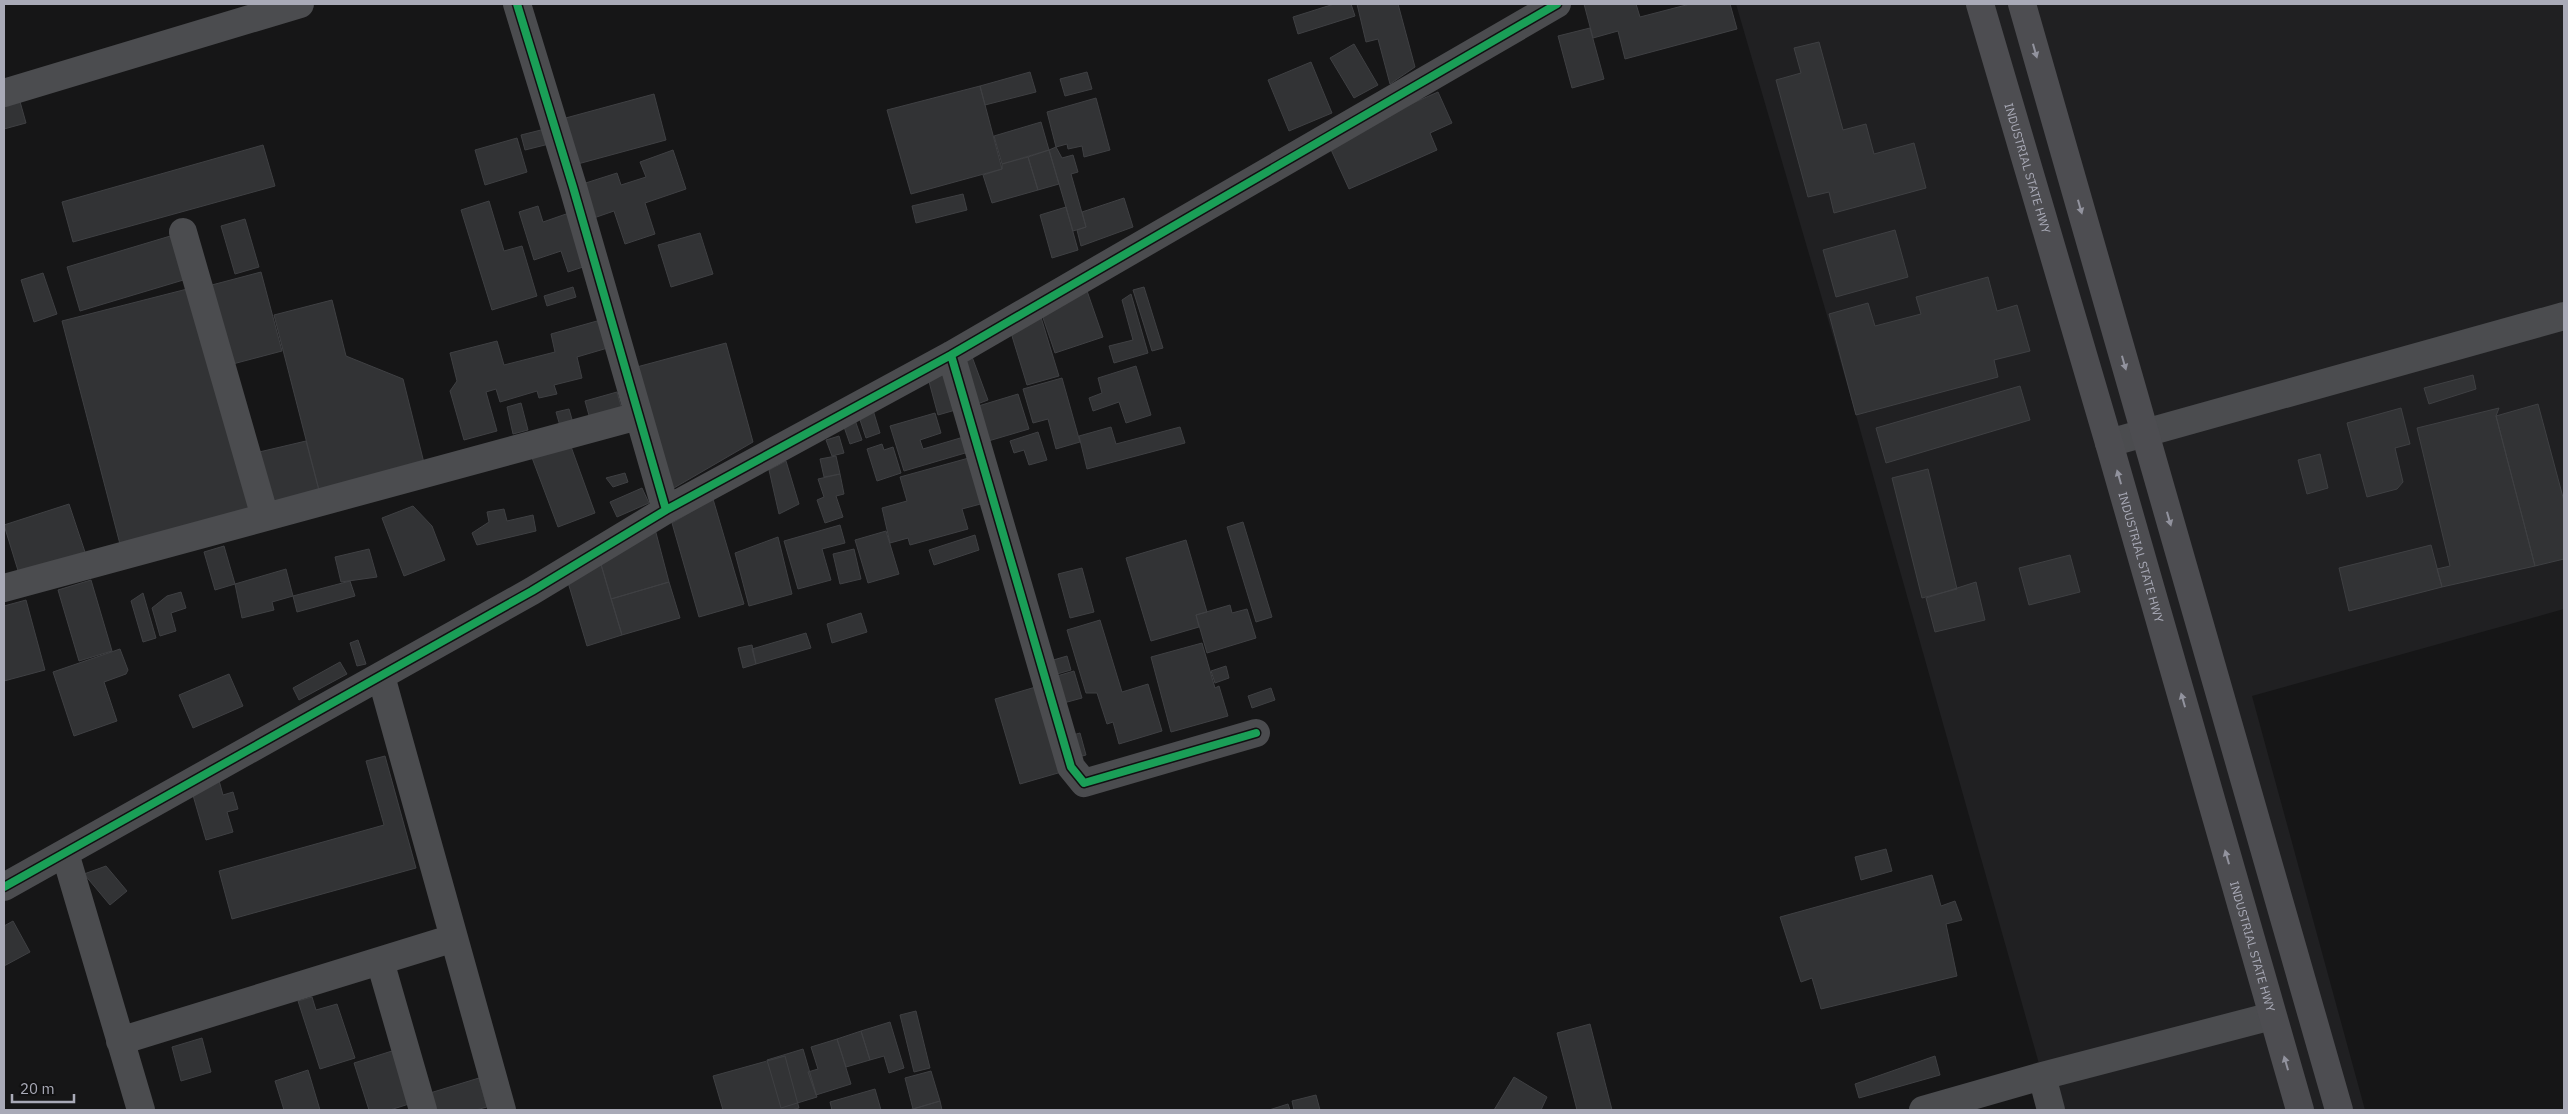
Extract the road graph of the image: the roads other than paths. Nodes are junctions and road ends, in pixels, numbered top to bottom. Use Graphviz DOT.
graph roads {
  1 [pos="300,4"];
  2 [pos="517,4"];
  3 [pos="1558,4"];
  4 [pos="1980,4"];
  5 [pos="2022,4"];
  6 [pos="4,93"];
  7 [pos="183,232"];
  8 [pos="2564,316"];
  9 [pos="951,356"];
  10 [pos="638,416"];
  11 [pos="2144,434"];
  12 [pos="2109,443"];
  13 [pos="666,510"];
  14 [pos="265,517"];
  15 [pos="4,588"];
  16 [pos="380,676"];
  17 [pos="1256,733"];
  18 [pos="65,853"];
  19 [pos="4,887"];
  20 [pos="454,938"];
  21 [pos="380,961"];
  22 [pos="2272,1016"];
  23 [pos="120,1041"];
  24 [pos="2042,1076"];
  25 [pos="140,1110"];
  26 [pos="423,1110"];
  27 [pos="502,1110"];
  28 [pos="1924,1110"];
  29 [pos="2052,1110"];
  30 [pos="2300,1110"];
  31 [pos="2339,1110"];
  1 -- 6 [label="street"];
  2 -- 10 [label="street"];
  3 -- 9 [label="street"];
  4 -- 12 [label="main road, INDUSTRIAL STATE HWY"];
  5 -- 11 [label="main road, one-way"];
  7 -- 14 [label="street"];
  8 -- 11 [label="street"];
  9 -- 13 [label="street"];
  9 -- 17 [label="street"];
  10 -- 13 [label="street"];
  10 -- 14 [label="street"];
  11 -- 12 [label="street"];
  11 -- 31 [label="main road, one-way"];
  22 -- 12 [label="main road, INDUSTRIAL STATE HWY, one-way"];
  13 -- 16 [label="street"];
  14 -- 15 [label="street"];
  16 -- 18 [label="street"];
  16 -- 20 [label="street"];
  18 -- 19 [label="street"];
  18 -- 23 [label="street"];
  20 -- 21 [label="street"];
  20 -- 27 [label="street"];
  21 -- 23 [label="street"];
  21 -- 26 [label="street"];
  22 -- 24 [label="street"];
  30 -- 22 [label="main road, INDUSTRIAL STATE HWY, one-way"];
  23 -- 25 [label="street"];
  24 -- 28 [label="street"];
  24 -- 29 [label="street"];
}
